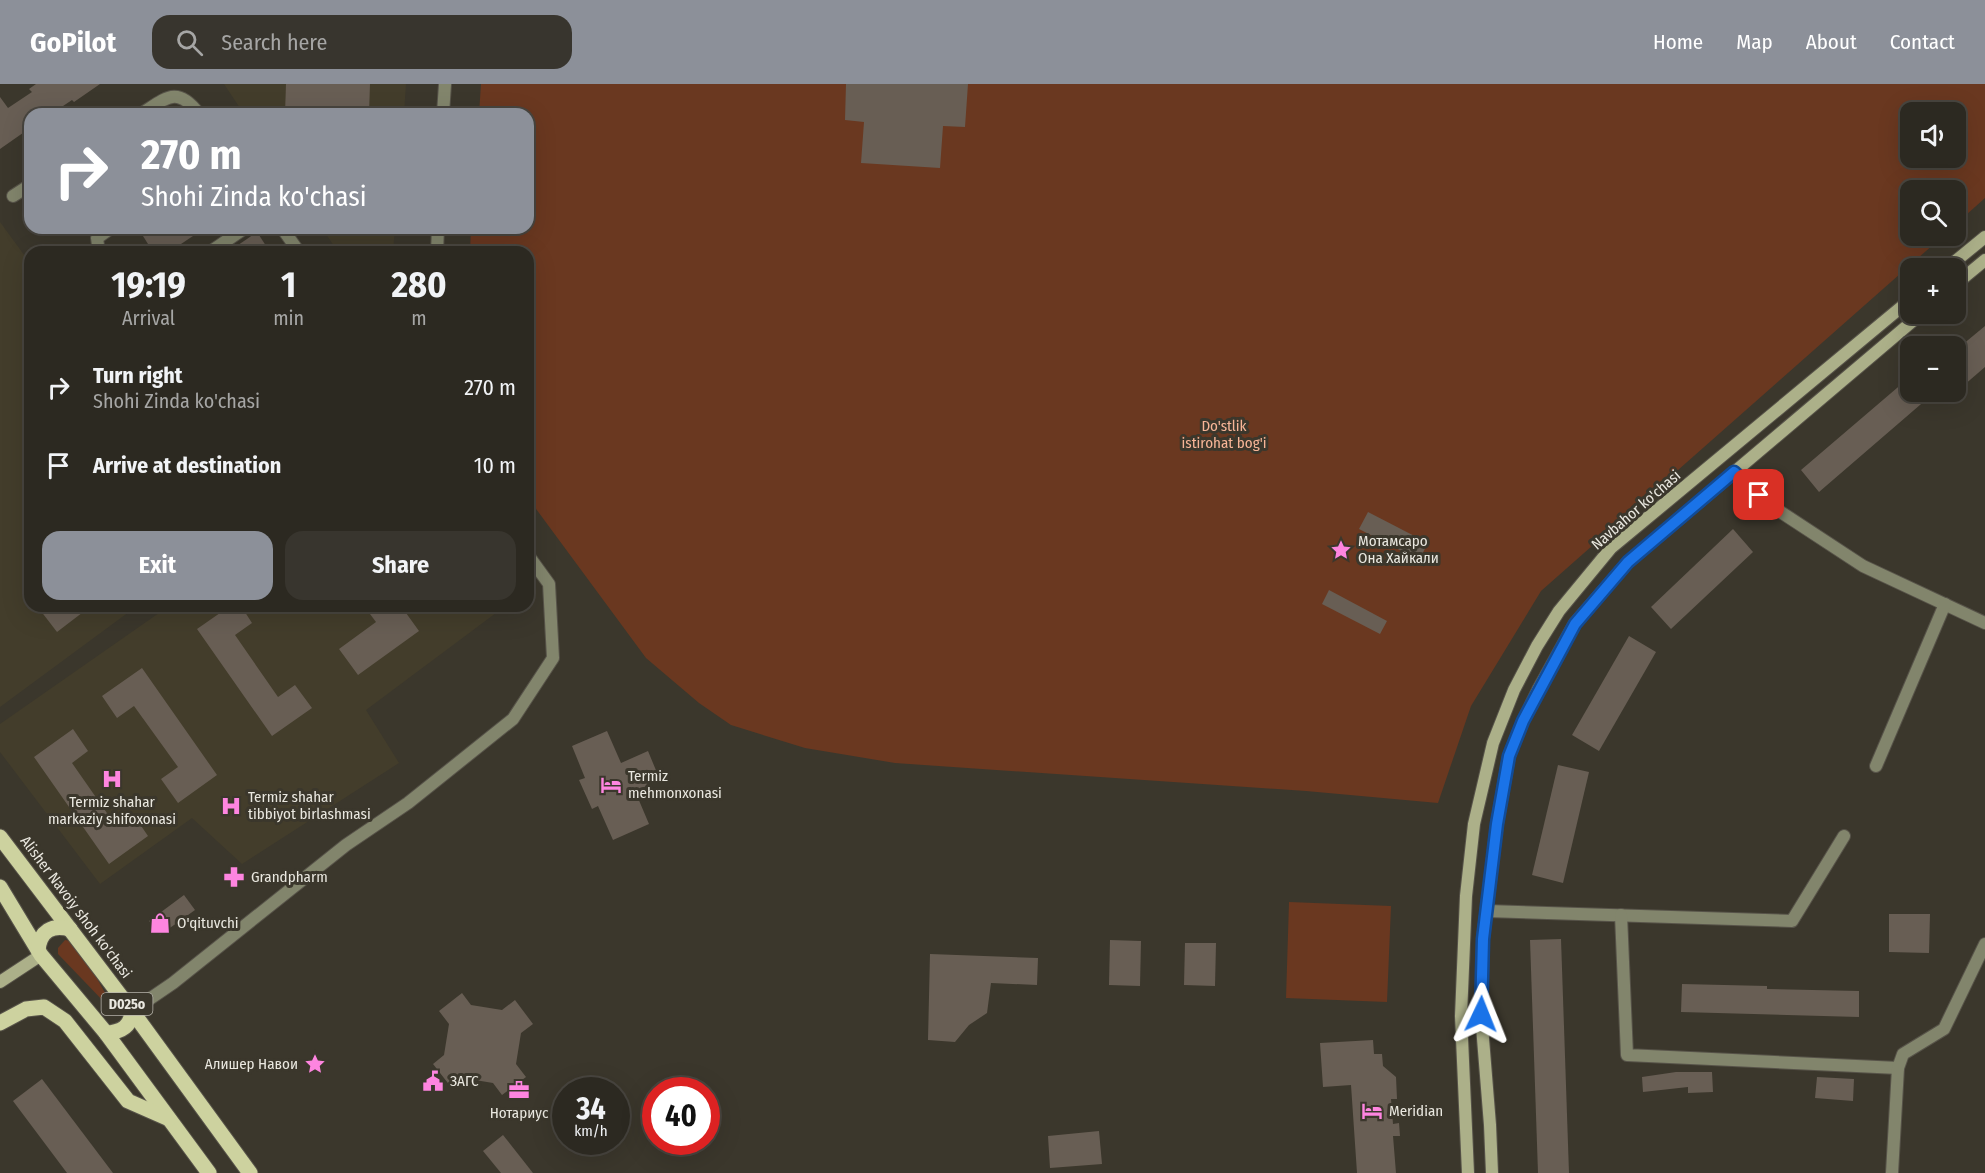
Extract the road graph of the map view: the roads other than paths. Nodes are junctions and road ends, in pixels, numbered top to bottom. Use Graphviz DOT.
graph roads {
  1 [pos="445,84"];
  2 [pos="150,108"];
  3 [pos="195,108"];
  4 [pos="443,108"];
  5 [pos="24,189"];
  6 [pos="13,196"];
  7 [pos="236,234"];
  8 [pos="1985,237"];
  9 [pos="219,246"];
  10 [pos="1959,258"];
  11 [pos="1985,260"];
  12 [pos="1966,276"];
  13 [pos="1900,308"];
  14 [pos="1909,324"];
  15 [pos="1734,472"];
  16 [pos="534,563"];
  17 [pos="1946,604"];
  18 [pos="1985,623"];
  19 [pos="1876,766"];
  20 [pos="1844,836"];
  21 [pos="0,837"];
  22 [pos="0,887"];
  23 [pos="1486,911"];
  24 [pos="1621,915"];
  25 [pos="70,929"];
  26 [pos="1464,938"];
  27 [pos="1483,939"];
  28 [pos="1985,944"];
  29 [pos="40,952"];
  30 [pos="0,982"];
  31 [pos="132,1011"];
  32 [pos="0,1023"];
  33 [pos="106,1034"];
  34 [pos="1898,1068"];
  35 [pos="171,1119"];
  36 [pos="209,1173"];
  37 [pos="250,1173"];
  38 [pos="1468,1173"];
  39 [pos="1492,1173"];
  40 [pos="1892,1173"];
  1 -- 4 [label="street"];
  2 -- 3 [label="street"];
  5 -- 6 [label="street"];
  7 -- 9 [label="street"];
  8 -- 10 [label="street"];
  11 -- 12 [label="street"];
  13 -- 26 [label="street, Navbahor ko'chasi"];
  14 -- 15 [label="street"];
  15 -- 17 [label="street"];
  15 -- 23 [label="street"];
  16 -- 31 [label="street"];
  17 -- 18 [label="street"];
  17 -- 19 [label="street"];
  20 -- 24 [label="street"];
  21 -- 25 [label="main road, Alisher Navoiy shoh ko'chasi / D025o"];
  22 -- 29 [label="main road, D025o"];
  23 -- 24 [label="street"];
  23 -- 27 [label="street"];
  24 -- 34 [label="street"];
  25 -- 29 [label="main road"];
  25 -- 31 [label="main road, Alisher Navoiy shoh ko'chasi / D025o"];
  26 -- 27 [label="street"];
  26 -- 38 [label="street, Navbahor ko'chasi"];
  27 -- 39 [label="street"];
  28 -- 34 [label="street"];
  29 -- 30 [label="street"];
  29 -- 33 [label="main road, D025o"];
  31 -- 33 [label="main road"];
  31 -- 37 [label="main road, Alisher Navoiy shoh ko'chasi / D025o"];
  32 -- 35 [label="main road"];
  33 -- 35 [label="main road, D025o"];
  34 -- 40 [label="street"];
  35 -- 36 [label="main road, D025o"];
}
